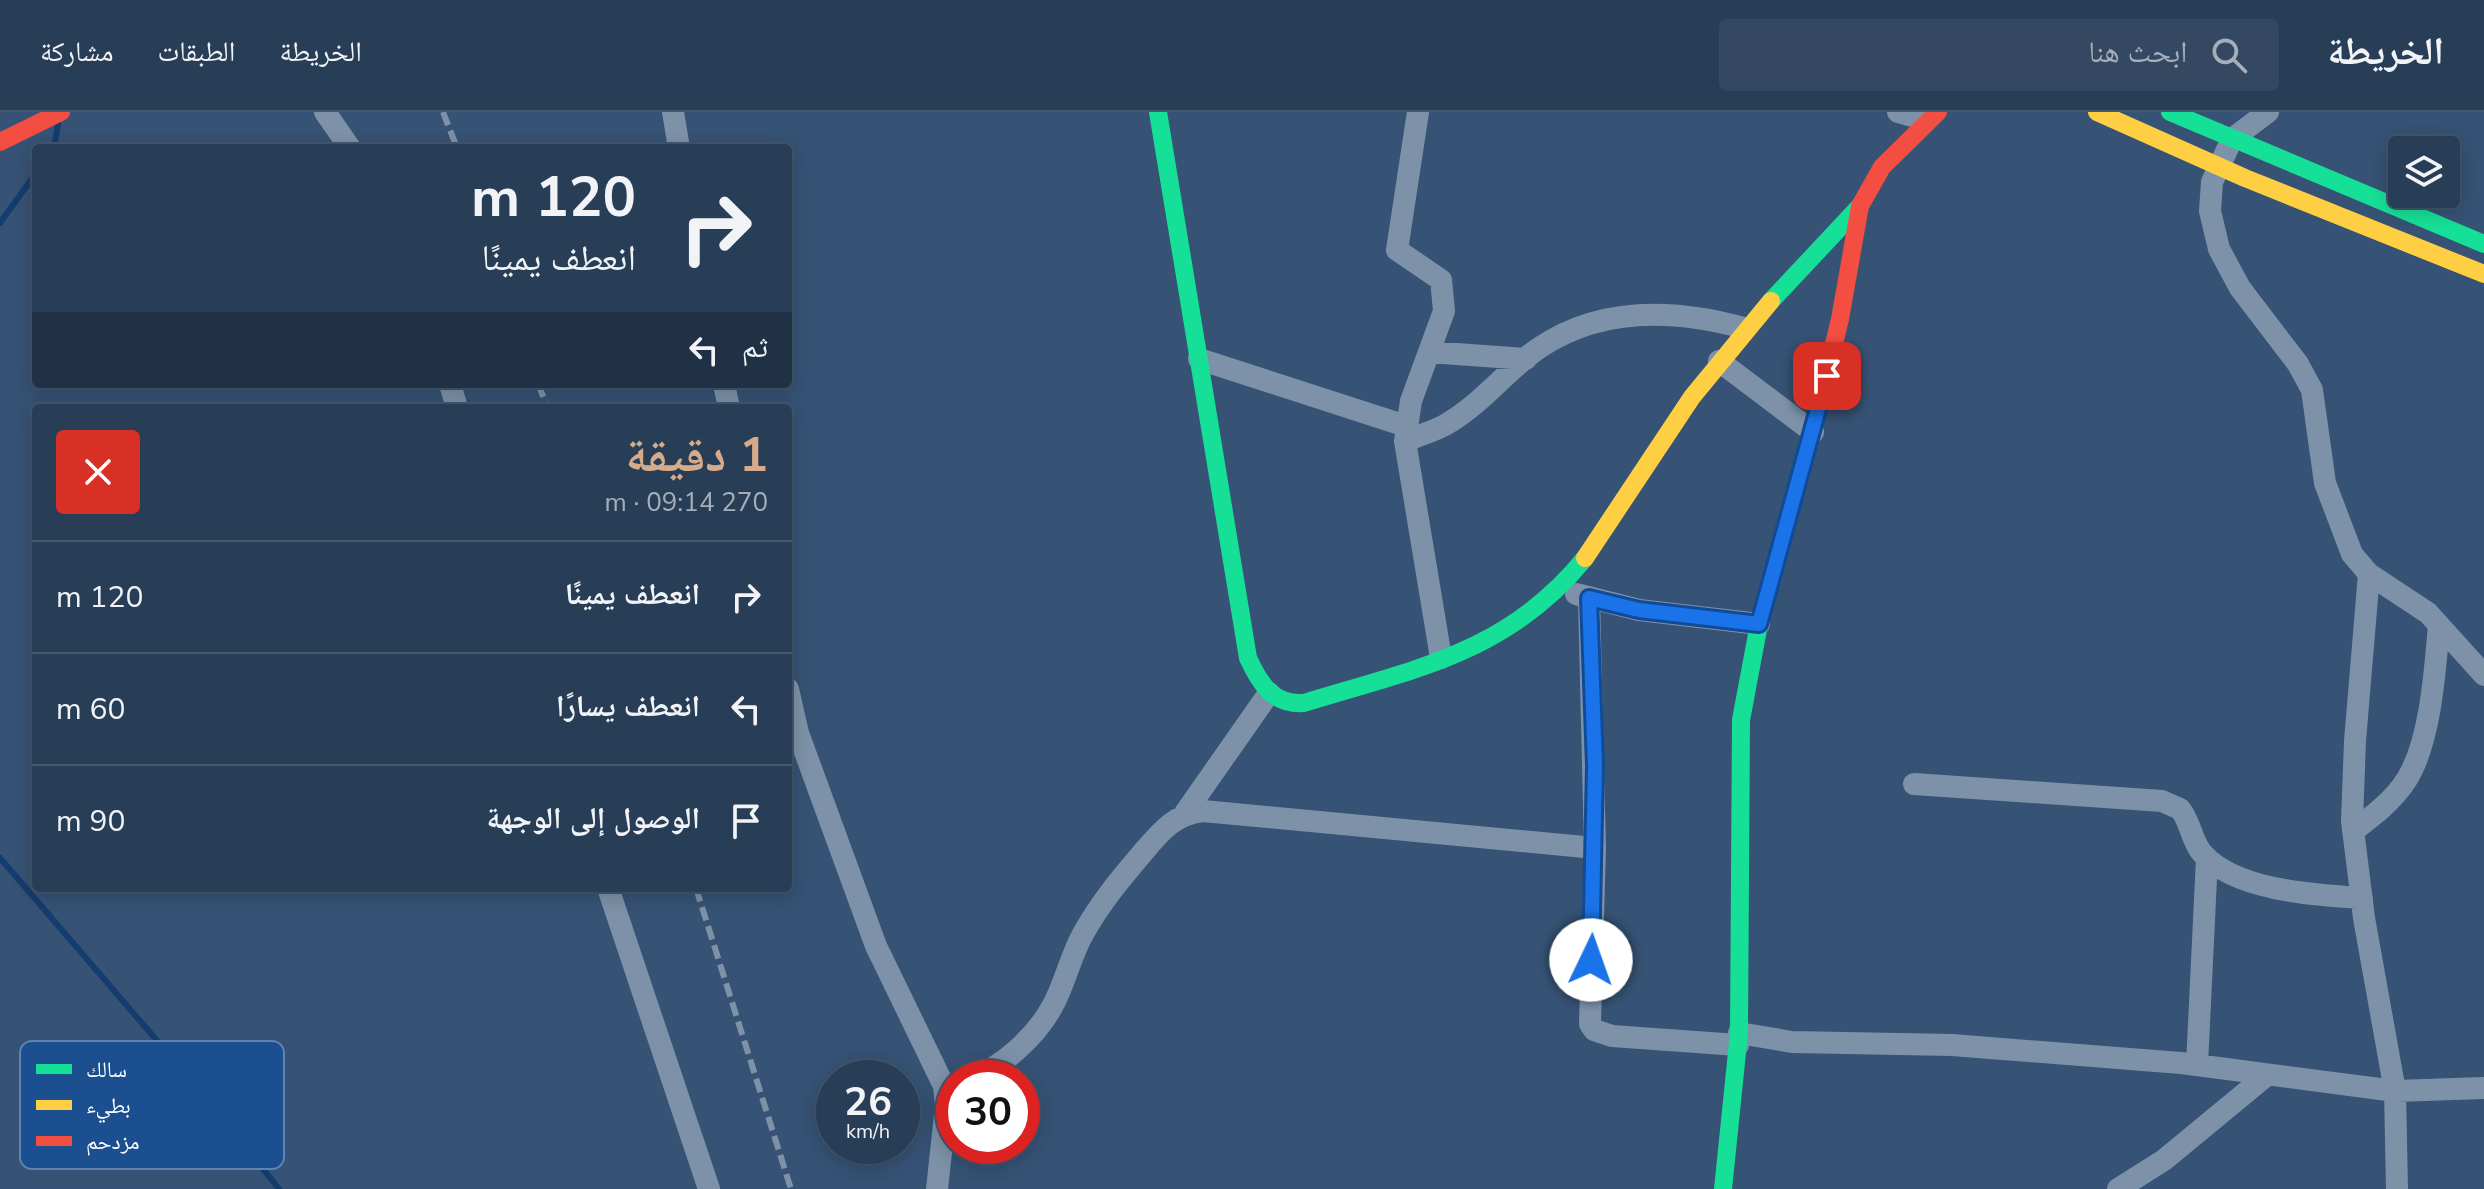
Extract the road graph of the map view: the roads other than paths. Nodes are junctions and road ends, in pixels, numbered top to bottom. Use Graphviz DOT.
graph roads {
  1 [pos="61,112"];
  2 [pos="325,112"];
  3 [pos="673,112"];
  4 [pos="1158,112"];
  5 [pos="1418,112"];
  6 [pos="1898,112"];
  7 [pos="2097,112"];
  8 [pos="2170,112"];
  9 [pos="2268,112"];
  10 [pos="1932,116"];
  11 [pos="2232,139"];
  12 [pos="0,142"];
  13 [pos="347,144"];
  14 [pos="678,144"];
  15 [pos="2219,166"];
  16 [pos="1860,206"];
  17 [pos="2484,244"];
  18 [pos="2484,274"];
  19 [pos="1744,328"];
  20 [pos="1429,352"];
  21 [pos="1199,359"];
  22 [pos="1526,359"];
  23 [pos="1719,361"];
  24 [pos="1813,432"];
  25 [pos="1405,434"];
  26 [pos="2369,574"];
  27 [pos="1560,587"];
  28 [pos="1589,598"];
  29 [pos="1759,624"];
  30 [pos="2439,625"];
  31 [pos="1441,658"];
  32 [pos="2484,675"];
  33 [pos="1269,693"];
  34 [pos="793,735"];
  35 [pos="1914,784"];
  36 [pos="1185,813"];
  37 [pos="2353,831"];
  38 [pos="1595,848"];
  39 [pos="2207,858"];
  40 [pos="609,892"];
  41 [pos="2362,898"];
  42 [pos="1738,1039"];
  43 [pos="936,1060"];
  44 [pos="1004,1060"];
  45 [pos="2197,1065"];
  46 [pos="2267,1075"];
  47 [pos="2484,1088"];
  48 [pos="2395,1091"];
  49 [pos="940,1164"];
  50 [pos="709,1189"];
  51 [pos="937,1189"];
  52 [pos="1723,1189"];
  53 [pos="2118,1189"];
  54 [pos="2397,1189"];
  1 -- 12 [label="street"];
  2 -- 13 [label="street"];
  3 -- 14 [label="street"];
  4 -- 21 [label="street"];
  5 -- 20 [label="street"];
  6 -- 10 [label="street"];
  7 -- 15 [label="street"];
  8 -- 11 [label="street"];
  9 -- 11 [label="street"];
  10 -- 16 [label="street"];
  11 -- 15 [label="street"];
  11 -- 17 [label="street"];
  15 -- 18 [label="street"];
  15 -- 26 [label="street"];
  16 -- 19 [label="street"];
  16 -- 24 [label="street"];
  19 -- 22 [label="street"];
  19 -- 23 [label="street"];
  20 -- 22 [label="street"];
  20 -- 25 [label="street"];
  21 -- 25 [label="street"];
  21 -- 33 [label="street"];
  22 -- 25 [label="street"];
  23 -- 24 [label="street"];
  23 -- 27 [label="street"];
  24 -- 29 [label="street"];
  25 -- 31 [label="street"];
  26 -- 30 [label="street"];
  26 -- 37 [label="street"];
  27 -- 28 [label="street"];
  27 -- 31 [label="street"];
  28 -- 29 [label="street"];
  28 -- 38 [label="street"];
  29 -- 42 [label="street"];
  30 -- 32 [label="street"];
  30 -- 37 [label="street"];
  31 -- 33 [label="street"];
  33 -- 36 [label="street"];
  34 -- 43 [label="street"];
  35 -- 39 [label="street"];
  36 -- 38 [label="street"];
  36 -- 44 [label="street"];
  37 -- 41 [label="street"];
  38 -- 42 [label="street"];
  39 -- 41 [label="street"];
  39 -- 45 [label="street"];
  40 -- 50 [label="street"];
  41 -- 48 [label="street"];
  42 -- 45 [label="street"];
  42 -- 52 [label="street"];
  45 -- 46 [label="street"];
  46 -- 48 [label="street"];
  46 -- 53 [label="street"];
  47 -- 48 [label="street"];
  48 -- 54 [label="street"];
  49 -- 51 [label="street"];
}
